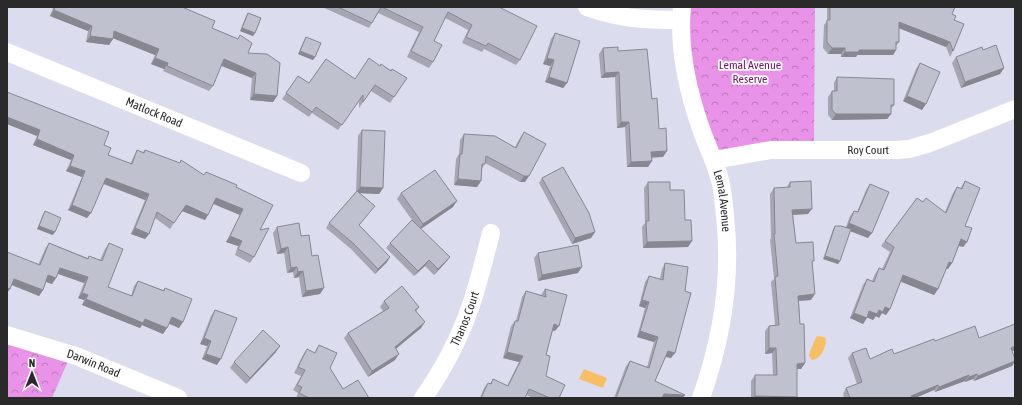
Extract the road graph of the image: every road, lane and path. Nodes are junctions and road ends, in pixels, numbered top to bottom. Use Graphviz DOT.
graph roads {
  1 [pos="587,7"];
  2 [pos="681,13"];
  3 [pos="7,52"];
  4 [pos="1015,109"];
  5 [pos="714,160"];
  6 [pos="301,173"];
  7 [pos="491,233"];
  8 [pos="7,335"];
  9 [pos="178,398"];
  10 [pos="423,398"];
  11 [pos="701,398"];
  1 -- 2 [label="street"];
  2 -- 5 [label="street, Lemal Avenue"];
  3 -- 6 [label="street, Matlock Road"];
  4 -- 5 [label="street, Roy Court"];
  5 -- 11 [label="street, Lemal Avenue"];
  7 -- 10 [label="street, Thanos Court"];
  8 -- 9 [label="street, Darwin Road"];
}
